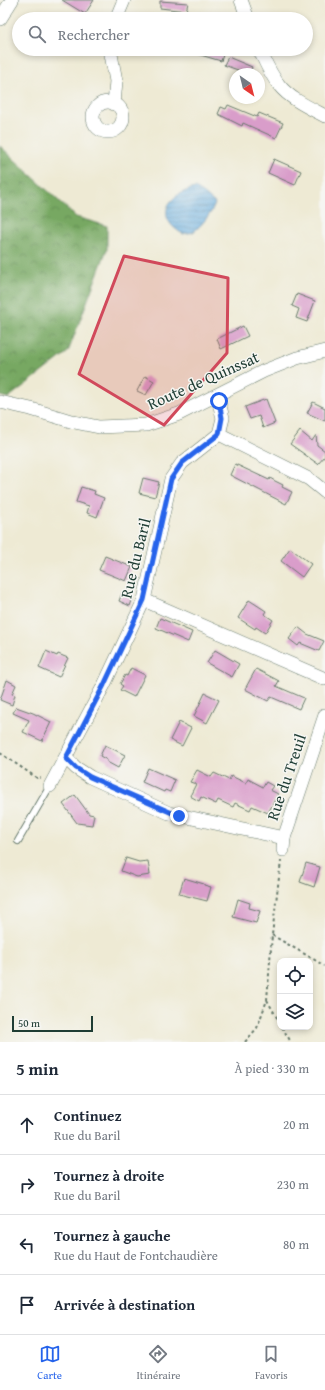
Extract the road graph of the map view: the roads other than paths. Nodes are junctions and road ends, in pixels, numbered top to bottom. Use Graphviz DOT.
graph roads {
  1 [pos="12,0"];
  2 [pos="124,0"];
  3 [pos="241,0"];
  4 [pos="119,12"];
  5 [pos="245,12"];
  6 [pos="0,20"];
  7 [pos="111,56"];
  8 [pos="262,56"];
  9 [pos="114,104"];
  10 [pos="325,116"];
  11 [pos="325,351"];
  12 [pos="217,395"];
  13 [pos="0,402"];
  14 [pos="219,434"];
  15 [pos="325,492"];
  16 [pos="144,600"];
  17 [pos="325,679"];
  18 [pos="325,716"];
  19 [pos="321,743"];
  20 [pos="66,758"];
  21 [pos="52,783"];
  22 [pos="18,841"];
  1 -- 6 [label="street"];
  2 -- 4 [label="street"];
  3 -- 5 [label="street"];
  7 -- 9 [label="street"];
  8 -- 10 [label="street"];
  11 -- 12 [label="street, Route de Quinssat"];
  12 -- 13 [label="street, Route de Quinssat"];
  12 -- 14 [label="street"];
  14 -- 15 [label="street"];
  14 -- 16 [label="street, Rue du Baril"];
  16 -- 17 [label="street"];
  16 -- 20 [label="street, Rue du Baril"];
  18 -- 19 [label="street, Rue du Treuil"];
  19 -- 20 [label="street, Rue du Treuil"];
  20 -- 21 [label="street, Rue du Baril"];
  21 -- 22 [label="lane"];
}
